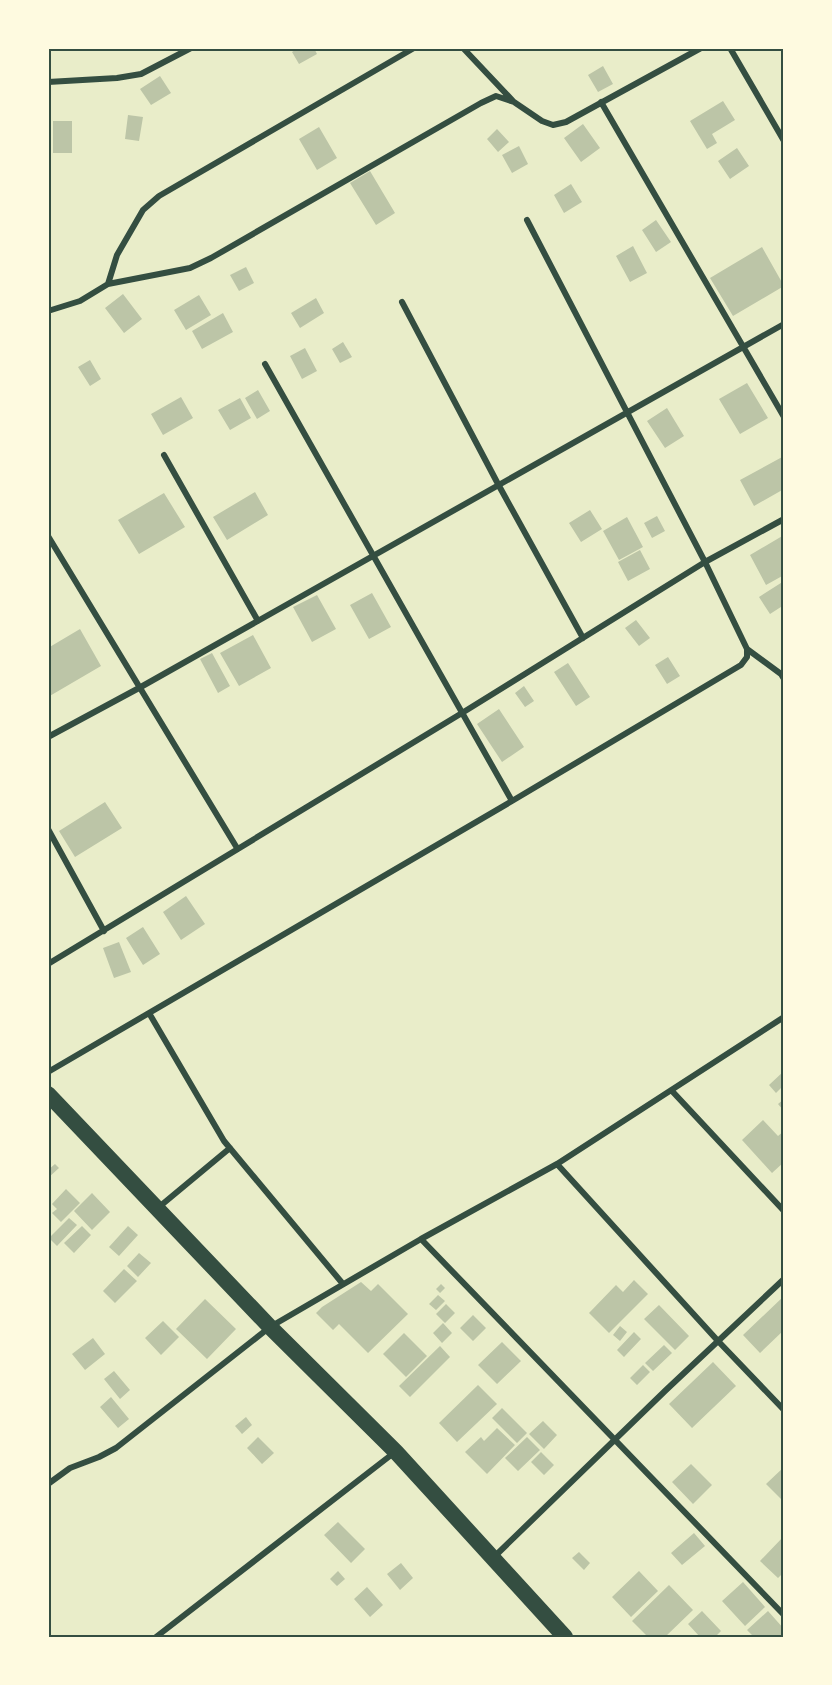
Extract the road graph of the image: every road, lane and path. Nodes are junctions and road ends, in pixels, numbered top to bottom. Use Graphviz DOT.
graph roads {
  1 [pos="191,48"];
  2 [pos="414,48"];
  3 [pos="463,48"];
  4 [pos="701,48"];
  5 [pos="730,48"];
  6 [pos="48,82"];
  7 [pos="514,102"];
  8 [pos="601,102"];
  9 [pos="784,141"];
  10 [pos="527,220"];
  11 [pos="108,284"];
  12 [pos="402,302"];
  13 [pos="48,311"];
  14 [pos="784,324"];
  15 [pos="743,347"];
  16 [pos="265,364"];
  17 [pos="627,411"];
  18 [pos="784,417"];
  19 [pos="164,455"];
  20 [pos="498,484"];
  21 [pos="784,519"];
  22 [pos="48,536"];
  23 [pos="372,556"];
  24 [pos="705,562"];
  25 [pos="258,621"];
  26 [pos="583,638"];
  27 [pos="747,649"];
  28 [pos="784,679"];
  29 [pos="139,688"];
  30 [pos="462,713"];
  31 [pos="48,737"];
  32 [pos="512,801"];
  33 [pos="48,829"];
  34 [pos="237,848"];
  35 [pos="104,931"];
  36 [pos="48,963"];
  37 [pos="149,1013"];
  38 [pos="784,1017"];
  39 [pos="48,1072"];
  40 [pos="672,1090"];
  41 [pos="48,1094"];
  42 [pos="231,1148"];
  43 [pos="557,1164"];
  44 [pos="157,1208"];
  45 [pos="784,1211"];
  46 [pos="421,1239"];
  47 [pos="784,1279"];
  48 [pos="343,1284"];
  49 [pos="270,1327"];
  50 [pos="718,1341"];
  51 [pos="784,1410"];
  52 [pos="615,1441"];
  53 [pos="396,1452"];
  54 [pos="48,1484"];
  55 [pos="493,1558"];
  56 [pos="784,1615"];
  57 [pos="156,1637"];
  58 [pos="565,1637"];
  1 -- 6 [label="street"];
  2 -- 11 [label="street"];
  3 -- 7 [label="street"];
  4 -- 8 [label="street"];
  5 -- 9 [label="street"];
  7 -- 8 [label="street"];
  7 -- 11 [label="street"];
  8 -- 15 [label="street"];
  10 -- 17 [label="street"];
  11 -- 13 [label="street"];
  12 -- 20 [label="street"];
  14 -- 15 [label="street"];
  15 -- 17 [label="street"];
  15 -- 18 [label="street"];
  16 -- 23 [label="street"];
  17 -- 20 [label="street"];
  17 -- 24 [label="street"];
  19 -- 25 [label="street"];
  20 -- 23 [label="street"];
  20 -- 26 [label="street"];
  21 -- 24 [label="street"];
  22 -- 29 [label="street"];
  23 -- 25 [label="street"];
  23 -- 30 [label="street"];
  24 -- 26 [label="street"];
  24 -- 27 [label="street"];
  25 -- 29 [label="street"];
  26 -- 30 [label="street"];
  27 -- 28 [label="street"];
  27 -- 32 [label="street"];
  29 -- 31 [label="street"];
  29 -- 34 [label="street"];
  30 -- 32 [label="street"];
  30 -- 34 [label="street"];
  32 -- 37 [label="street"];
  33 -- 35 [label="street"];
  34 -- 35 [label="street"];
  35 -- 36 [label="street"];
  37 -- 39 [label="street"];
  37 -- 42 [label="street"];
  38 -- 40 [label="street"];
  40 -- 43 [label="street"];
  40 -- 45 [label="street"];
  41 -- 44 [label="highway"];
  42 -- 44 [label="street"];
  42 -- 48 [label="street"];
  43 -- 46 [label="street"];
  43 -- 50 [label="street"];
  44 -- 49 [label="highway"];
  46 -- 48 [label="street"];
  46 -- 52 [label="street"];
  47 -- 50 [label="street"];
  48 -- 49 [label="street"];
  49 -- 53 [label="highway"];
  49 -- 54 [label="street"];
  50 -- 51 [label="street"];
  50 -- 52 [label="street"];
  52 -- 55 [label="street"];
  52 -- 56 [label="street"];
  53 -- 55 [label="highway"];
  53 -- 57 [label="street"];
  55 -- 58 [label="highway"];
}
